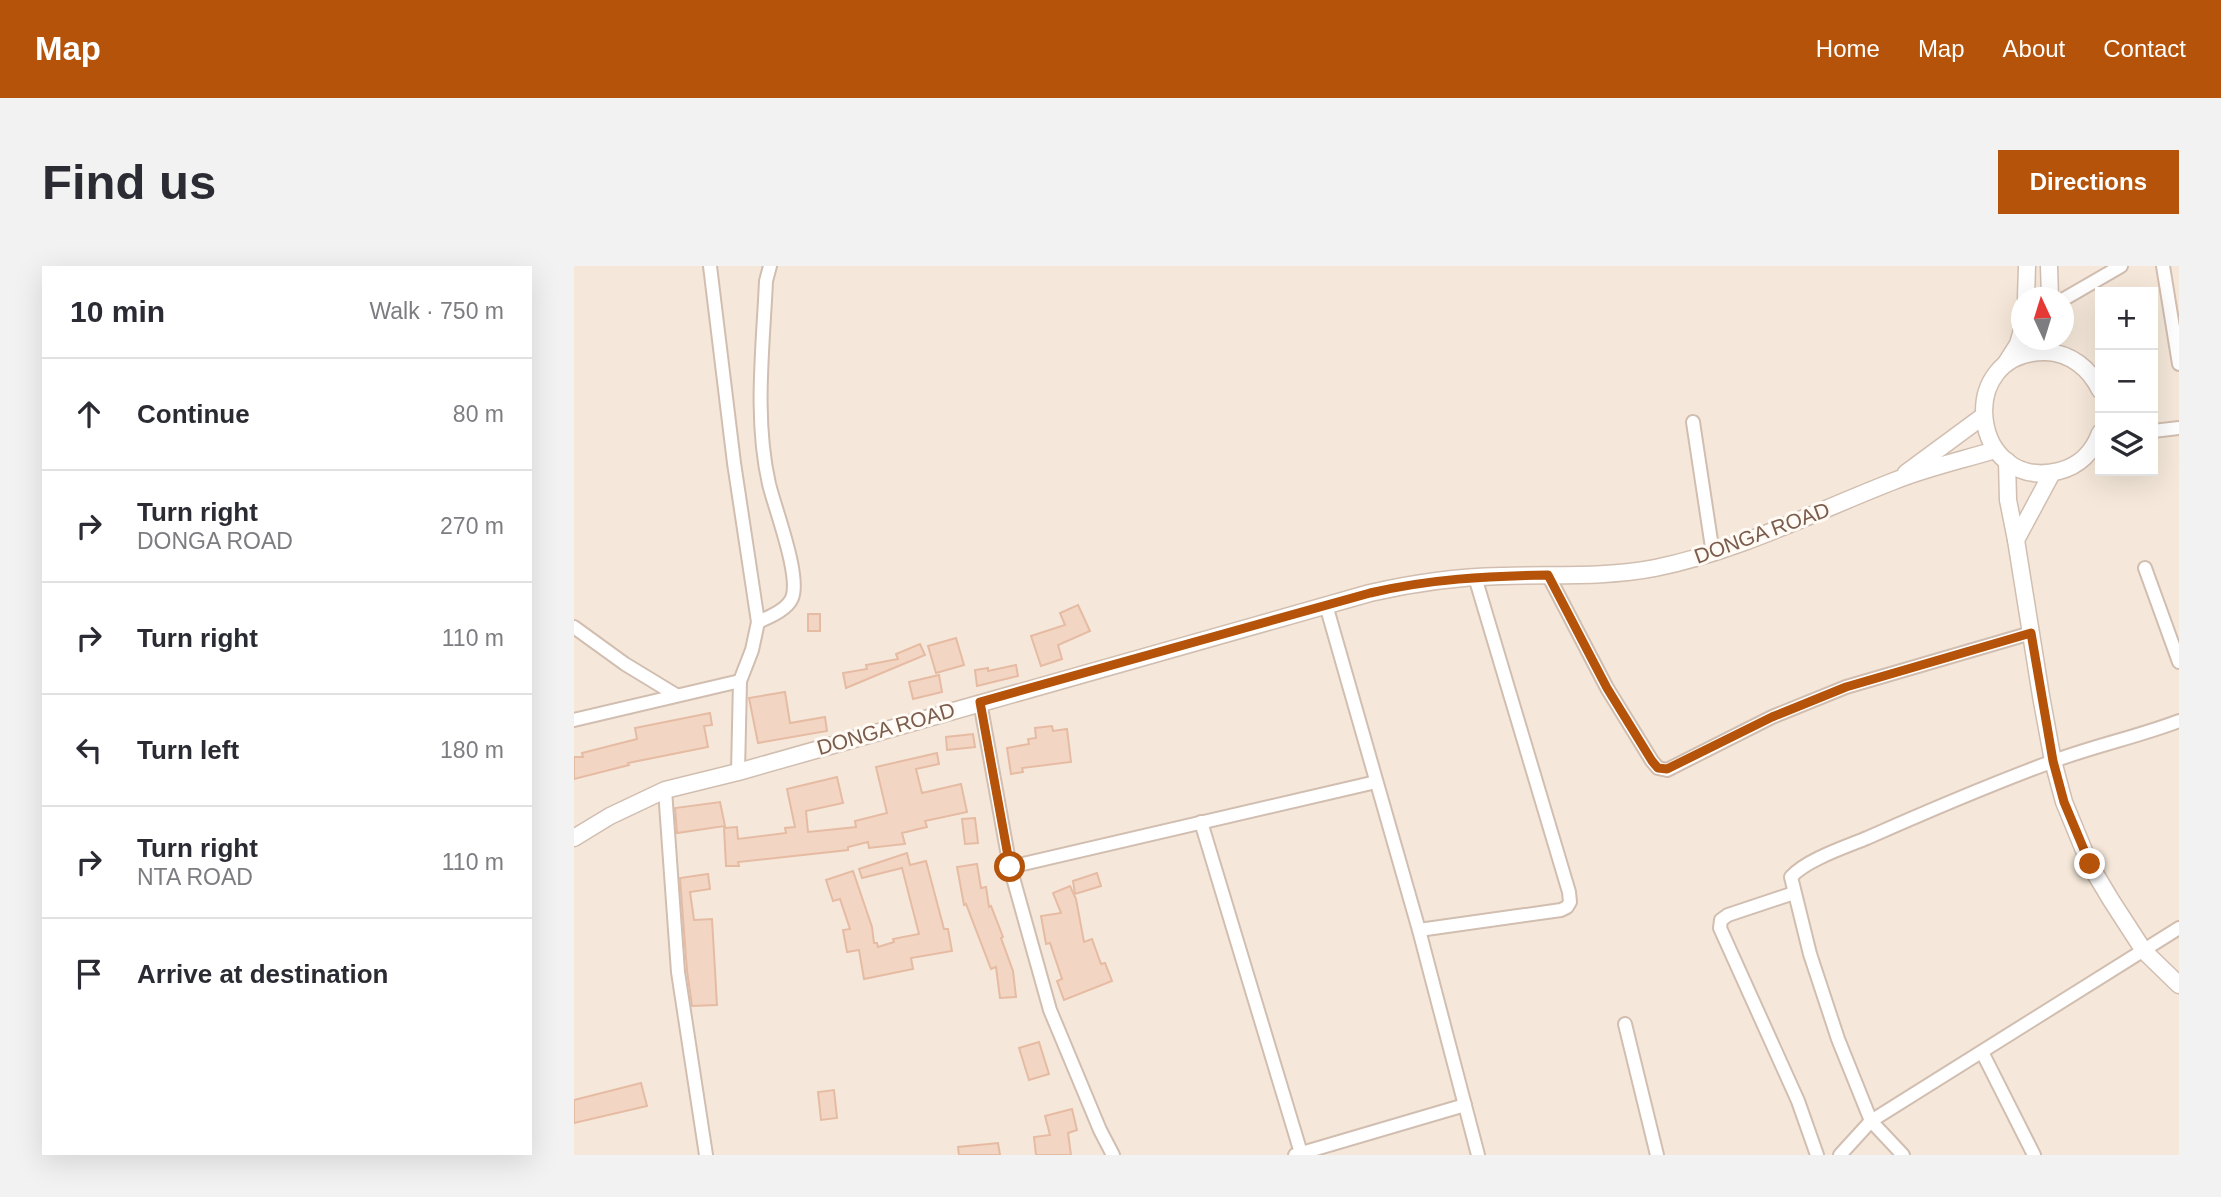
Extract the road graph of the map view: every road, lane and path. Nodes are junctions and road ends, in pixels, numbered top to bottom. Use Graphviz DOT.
graph roads {
  1 [pos="710,266"];
  2 [pos="770,266"];
  3 [pos="2027,266"];
  4 [pos="2049,266"];
  5 [pos="2121,266"];
  6 [pos="2163,266"];
  7 [pos="2026,287"];
  8 [pos="2050,287"];
  9 [pos="2074,293"];
  10 [pos="2014,350"];
  11 [pos="2064,350"];
  12 [pos="2066,356"];
  13 [pos="2179,364"];
  14 [pos="2005,366"];
  15 [pos="2095,382"];
  16 [pos="1982,418"];
  17 [pos="1693,422"];
  18 [pos="2179,428"];
  19 [pos="2158,430"];
  20 [pos="2095,444"];
  21 [pos="2001,456"];
  22 [pos="2052,473"];
  23 [pos="1896,480"];
  24 [pos="2016,540"];
  25 [pos="1713,554"];
  26 [pos="2145,568"];
  27 [pos="1548,575"];
  28 [pos="1475,577"];
  29 [pos="1326,605"];
  30 [pos="758,622"];
  31 [pos="577,632"];
  32 [pos="2031,633"];
  33 [pos="2179,662"];
  34 [pos="740,681"];
  35 [pos="676,695"];
  36 [pos="980,702"];
  37 [pos="574,720"];
  38 [pos="2179,721"];
  39 [pos="2053,761"];
  40 [pos="738,772"];
  41 [pos="1376,782"];
  42 [pos="664,790"];
  43 [pos="1201,822"];
  44 [pos="574,838"];
  45 [pos="1010,867"];
  46 [pos="1794,893"];
  47 [pos="2179,928"];
  48 [pos="1419,930"];
  49 [pos="2144,951"];
  50 [pos="2179,985"];
  51 [pos="1626,1024"];
  52 [pos="1982,1052"];
  53 [pos="1465,1105"];
  54 [pos="1871,1121"];
  55 [pos="1853,1150"];
  56 [pos="1298,1154"];
  57 [pos="706,1155"];
  58 [pos="1113,1155"];
  59 [pos="1478,1155"];
  60 [pos="1657,1155"];
  61 [pos="1817,1155"];
  62 [pos="1840,1155"];
  63 [pos="1903,1155"];
  64 [pos="2034,1155"];
  1 -- 30 [label="street"];
  2 -- 30 [label="street"];
  3 -- 7 [label="street"];
  4 -- 8 [label="street"];
  5 -- 9 [label="street"];
  6 -- 13 [label="street"];
  10 -- 14 [label="street"];
  11 -- 12 [label="street"];
  12 -- 14 [label="street"];
  12 -- 15 [label="street"];
  14 -- 16 [label="street"];
  16 -- 21 [label="street"];
  16 -- 23 [label="street"];
  17 -- 25 [label="street"];
  18 -- 19 [label="street"];
  20 -- 22 [label="street"];
  21 -- 22 [label="street"];
  21 -- 23 [label="street"];
  21 -- 24 [label="street"];
  22 -- 24 [label="street"];
  23 -- 25 [label="street, DONGA ROAD"];
  24 -- 32 [label="street"];
  25 -- 27 [label="street, DONGA ROAD"];
  26 -- 33 [label="street"];
  27 -- 28 [label="street, DONGA ROAD"];
  27 -- 32 [label="street"];
  28 -- 29 [label="street, DONGA ROAD"];
  28 -- 48 [label="street"];
  29 -- 36 [label="street, DONGA ROAD"];
  29 -- 41 [label="street"];
  30 -- 34 [label="street"];
  31 -- 35 [label="street"];
  32 -- 39 [label="street"];
  34 -- 35 [label="street"];
  34 -- 40 [label="street"];
  35 -- 37 [label="street"];
  36 -- 40 [label="street, DONGA ROAD"];
  36 -- 45 [label="street"];
  38 -- 39 [label="street"];
  39 -- 46 [label="street"];
  39 -- 49 [label="street"];
  40 -- 42 [label="street, DONGA ROAD"];
  41 -- 43 [label="street"];
  41 -- 48 [label="street"];
  42 -- 44 [label="street, DONGA ROAD"];
  42 -- 57 [label="street"];
  43 -- 45 [label="street"];
  43 -- 56 [label="street"];
  45 -- 58 [label="street"];
  46 -- 54 [label="street"];
  46 -- 61 [label="street"];
  47 -- 49 [label="street"];
  48 -- 53 [label="street"];
  49 -- 50 [label="street"];
  49 -- 52 [label="street"];
  51 -- 60 [label="street"];
  52 -- 54 [label="street"];
  52 -- 64 [label="street"];
  53 -- 56 [label="street"];
  53 -- 59 [label="street"];
  54 -- 55 [label="street"];
  54 -- 63 [label="street"];
  55 -- 62 [label="street"];
}
